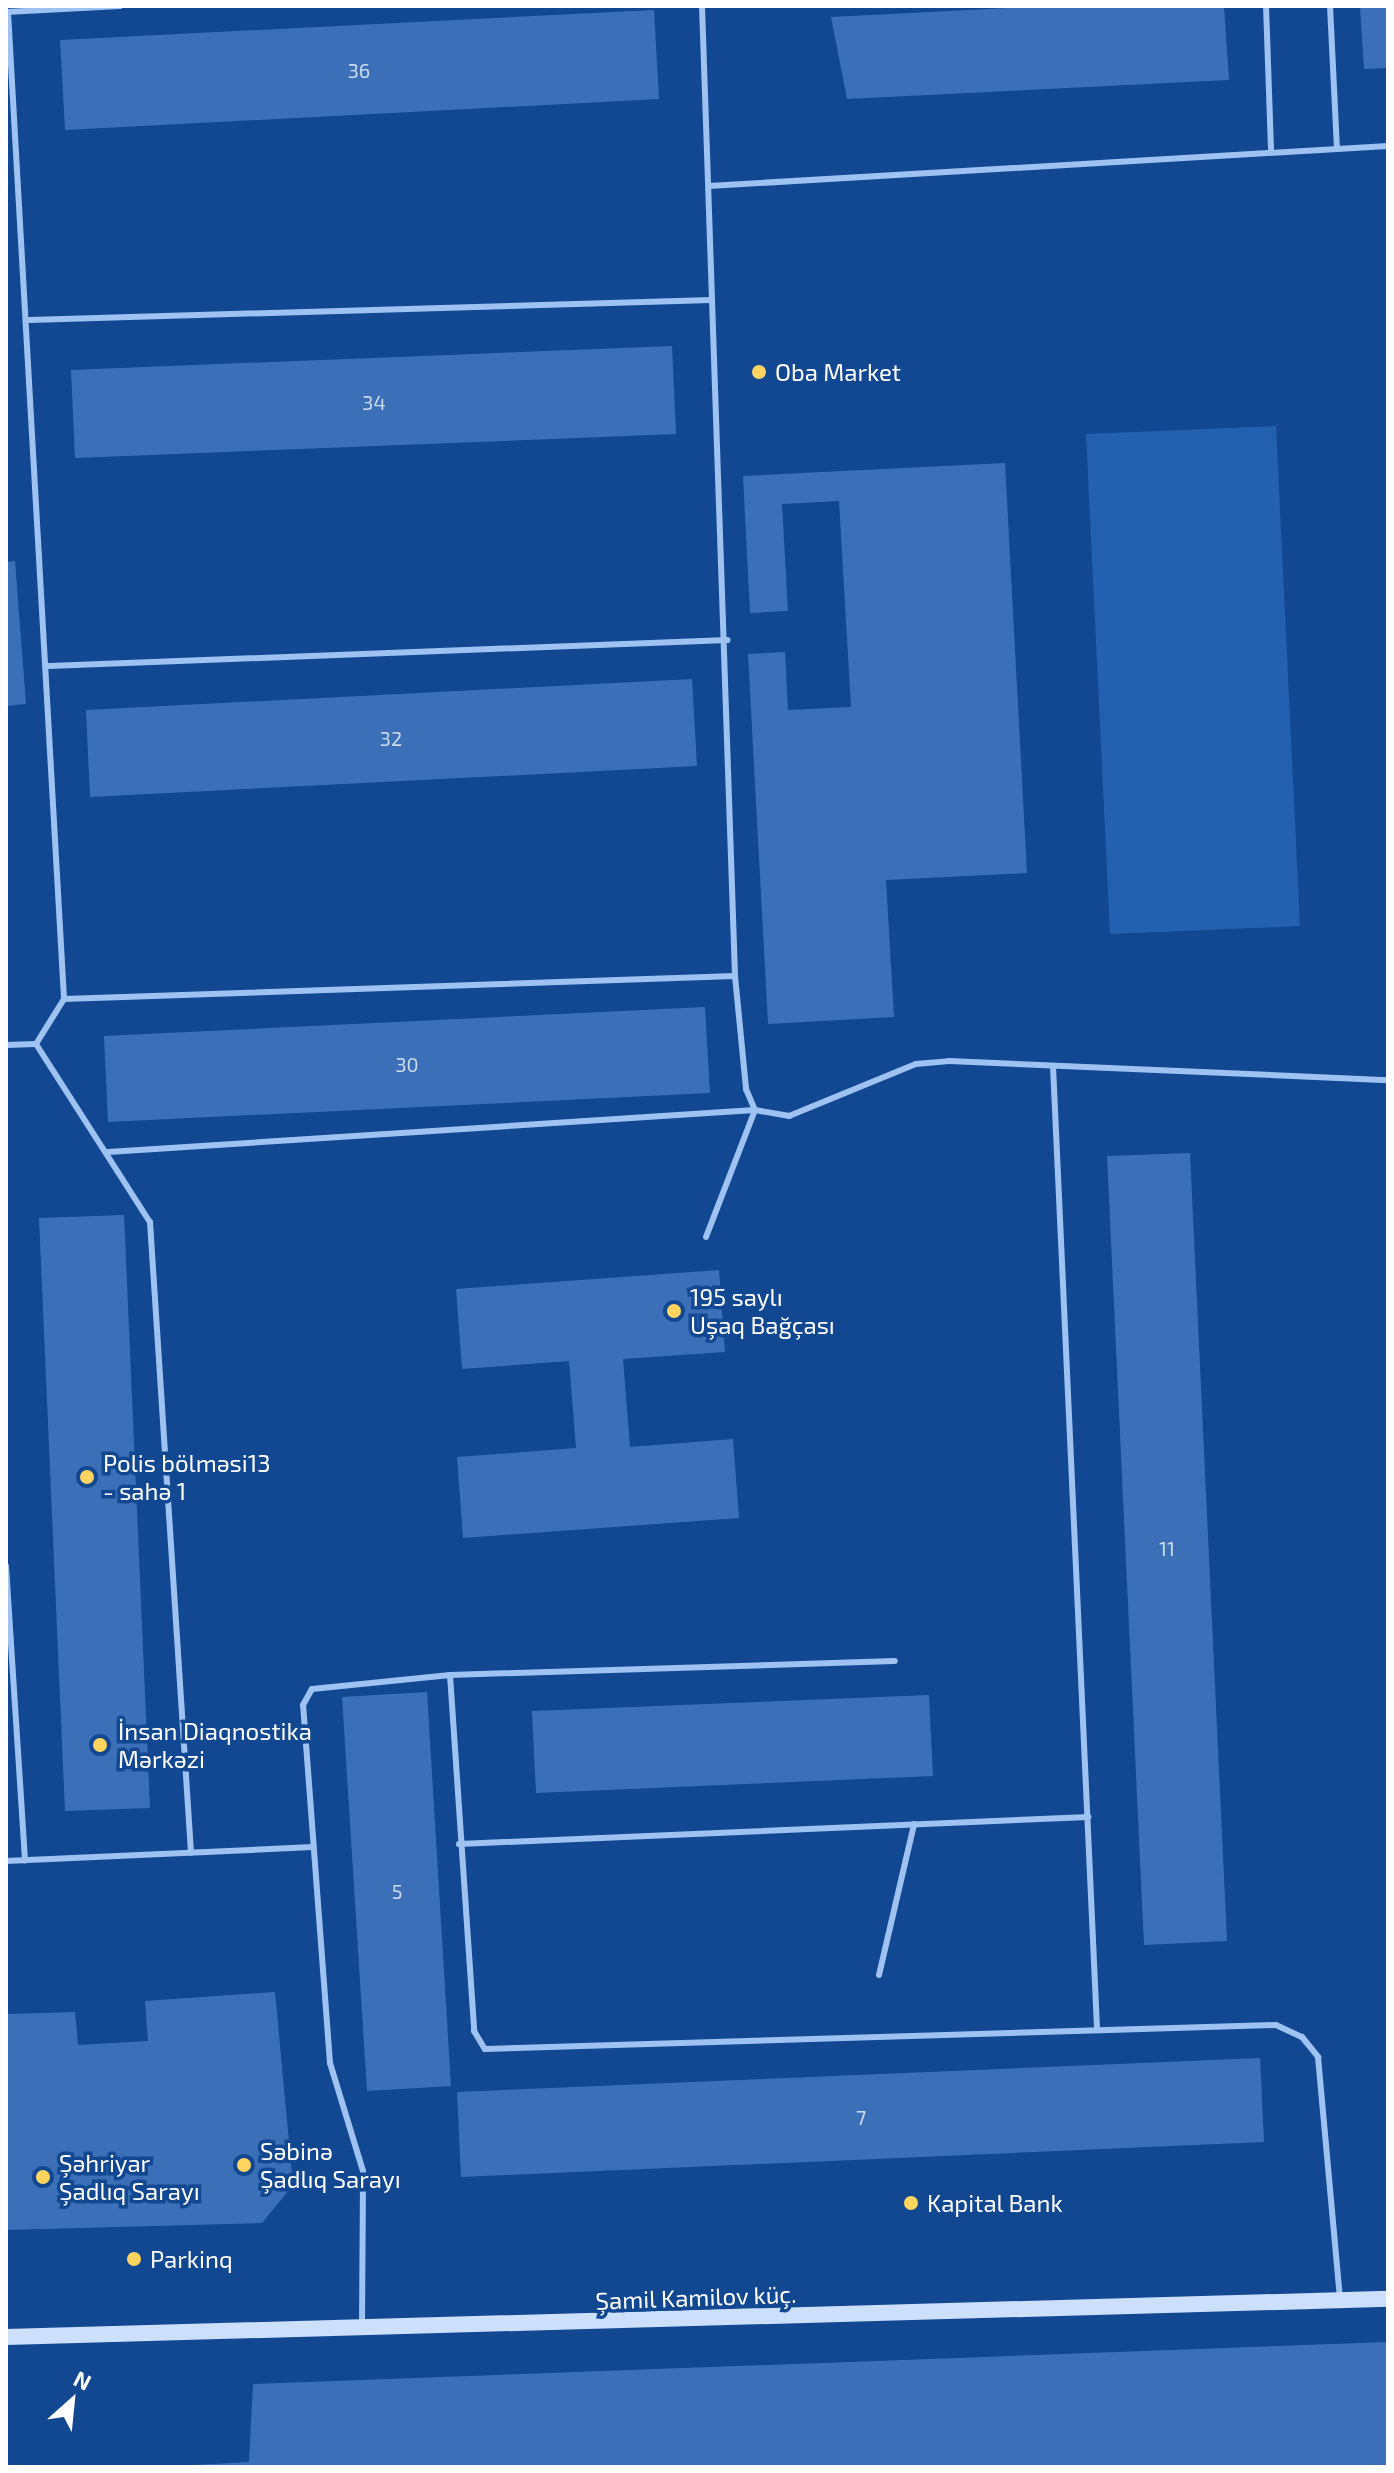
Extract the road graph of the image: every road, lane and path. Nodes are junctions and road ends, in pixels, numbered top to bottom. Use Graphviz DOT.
graph roads {
  1 [pos="120,6"];
  2 [pos="702,6"];
  3 [pos="1266,6"];
  4 [pos="1330,6"];
  5 [pos="7,12"];
  6 [pos="1388,146"];
  7 [pos="1337,149"];
  8 [pos="1271,152"];
  9 [pos="709,186"];
  10 [pos="712,300"];
  11 [pos="30,320"];
  12 [pos="728,640"];
  13 [pos="49,666"];
  14 [pos="735,976"];
  15 [pos="64,999"];
  16 [pos="36,1044"];
  17 [pos="6,1045"];
  18 [pos="1053,1066"];
  19 [pos="1388,1080"];
  20 [pos="755,1110"];
  21 [pos="108,1152"];
  22 [pos="706,1237"];
  23 [pos="6,1566"];
  24 [pos="895,1661"];
  25 [pos="450,1675"];
  26 [pos="1088,1817"];
  27 [pos="914,1824"];
  28 [pos="459,1844"];
  29 [pos="313,1847"];
  30 [pos="191,1853"];
  31 [pos="25,1860"];
  32 [pos="6,1861"];
  33 [pos="879,1975"];
  34 [pos="1097,2028"];
  35 [pos="1388,2299"];
  36 [pos="1340,2300"];
  37 [pos="361,2331"];
  38 [pos="6,2337"];
  1 -- 5 [label="lane"];
  2 -- 9 [label="lane"];
  3 -- 8 [label="lane"];
  4 -- 7 [label="lane"];
  5 -- 11 [label="lane"];
  6 -- 7 [label="lane"];
  7 -- 8 [label="lane"];
  8 -- 9 [label="lane"];
  9 -- 10 [label="lane"];
  10 -- 11 [label="lane"];
  10 -- 12 [label="lane"];
  11 -- 13 [label="lane"];
  12 -- 13 [label="lane"];
  12 -- 14 [label="lane"];
  13 -- 15 [label="lane"];
  14 -- 15 [label="lane"];
  14 -- 20 [label="lane"];
  15 -- 16 [label="lane"];
  16 -- 17 [label="lane"];
  16 -- 21 [label="lane"];
  18 -- 19 [label="lane"];
  18 -- 20 [label="lane"];
  18 -- 26 [label="lane"];
  20 -- 21 [label="lane"];
  20 -- 22 [label="lane"];
  21 -- 30 [label="lane"];
  23 -- 31 [label="lane"];
  24 -- 25 [label="lane"];
  25 -- 28 [label="lane"];
  25 -- 29 [label="lane"];
  26 -- 27 [label="lane"];
  26 -- 34 [label="lane"];
  27 -- 28 [label="lane"];
  27 -- 33 [label="lane"];
  28 -- 34 [label="lane"];
  29 -- 30 [label="lane"];
  29 -- 37 [label="lane"];
  30 -- 31 [label="lane"];
  31 -- 32 [label="lane"];
  34 -- 36 [label="lane"];
  35 -- 36 [label="street, Şamil Kamilov küç."];
  36 -- 37 [label="street, Şamil Kamilov küç."];
  37 -- 38 [label="street, Şamil Kamilov küç."];
}
